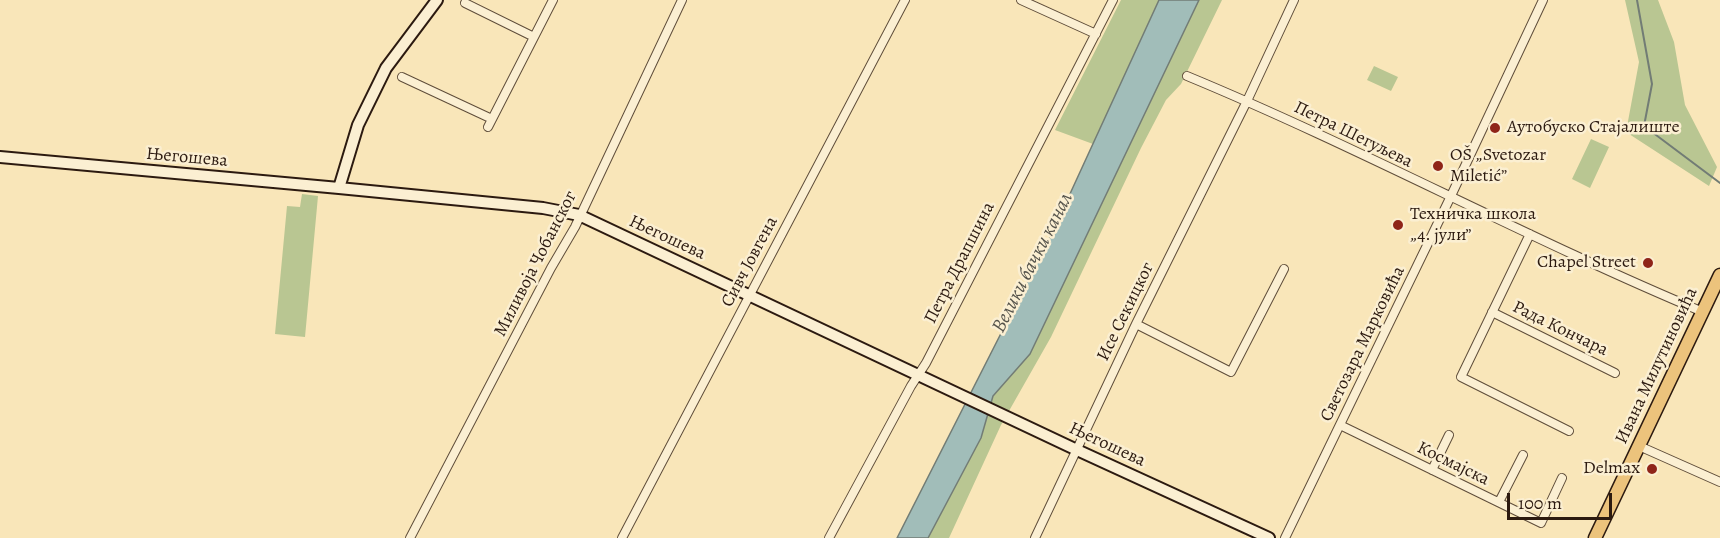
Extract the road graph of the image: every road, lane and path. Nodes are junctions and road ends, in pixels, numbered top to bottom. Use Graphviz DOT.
graph roads {
  1 [pos="437,0"];
  2 [pos="553,0"];
  3 [pos="682,0"];
  4 [pos="905,0"];
  5 [pos="1022,0"];
  6 [pos="1113,0"];
  7 [pos="1294,0"];
  8 [pos="1543,0"];
  9 [pos="465,3"];
  10 [pos="1096,34"];
  11 [pos="534,37"];
  12 [pos="1187,75"];
  13 [pos="402,77"];
  14 [pos="1247,101"];
  15 [pos="492,119"];
  16 [pos="488,127"];
  17 [pos="0,157"];
  18 [pos="339,188"];
  19 [pos="1450,198"];
  20 [pos="579,215"];
  21 [pos="1530,234"];
  22 [pos="1284,269"];
  23 [pos="1720,275"];
  24 [pos="749,295"];
  25 [pos="1492,312"];
  26 [pos="1702,312"];
  27 [pos="1136,324"];
  28 [pos="1616,373"];
  29 [pos="919,375"];
  30 [pos="1340,425"];
  31 [pos="1569,431"];
  32 [pos="1449,435"];
  33 [pos="1639,446"];
  34 [pos="1077,450"];
  35 [pos="1523,455"];
  36 [pos="1432,470"];
  37 [pos="1562,478"];
  38 [pos="1720,482"];
  39 [pos="1499,502"];
  40 [pos="410,538"];
  41 [pos="622,538"];
  42 [pos="829,538"];
  43 [pos="1035,538"];
  44 [pos="1269,538"];
  45 [pos="1285,538"];
  46 [pos="1596,538"];
  1 -- 18 [label="street"];
  2 -- 11 [label="street"];
  3 -- 20 [label="street, Миливоја Чобанског"];
  4 -- 24 [label="street, Сивч Јовгена"];
  5 -- 10 [label="street"];
  6 -- 10 [label="street, Петра Драпшина"];
  7 -- 14 [label="street, Исе Секицког"];
  8 -- 19 [label="street, Светозара Марковића"];
  9 -- 11 [label="street"];
  10 -- 29 [label="street, Петра Драпшина"];
  11 -- 15 [label="street"];
  12 -- 14 [label="street, Петра Шегуљева"];
  13 -- 15 [label="street"];
  14 -- 19 [label="street, Петра Шегуљева"];
  14 -- 27 [label="street, Исе Секицког"];
  15 -- 16 [label="street"];
  17 -- 18 [label="street, Његошева"];
  18 -- 20 [label="street, Његошева"];
  19 -- 21 [label="street, Петра Шегуљева"];
  19 -- 30 [label="street, Светозара Марковића"];
  20 -- 24 [label="street, Његошева"];
  20 -- 40 [label="street, Миливоја Чобанског"];
  21 -- 25 [label="street"];
  21 -- 26 [label="street, Петра Шегуљева"];
  22 -- 27 [label="street"];
  23 -- 26 [label="main road, Ивана Милутиновића"];
  24 -- 29 [label="street, Његошева"];
  24 -- 41 [label="street, Сивч Јовгена"];
  25 -- 28 [label="street, Рада Кончара"];
  25 -- 31 [label="street"];
  26 -- 33 [label="main road, Ивана Милутиновића"];
  27 -- 34 [label="street, Исе Секицког"];
  29 -- 34 [label="street, Његошева"];
  29 -- 42 [label="street, Петра Драпшина"];
  30 -- 36 [label="street, Космајска"];
  30 -- 45 [label="street, Светозара Марковића"];
  32 -- 36 [label="street"];
  33 -- 38 [label="street"];
  33 -- 46 [label="main road, Ивана Милутиновића"];
  34 -- 43 [label="street, Исе Секицког"];
  34 -- 44 [label="street, Његошева"];
  35 -- 39 [label="street"];
  36 -- 39 [label="street, Космајска"];
  37 -- 39 [label="street, Космајска"];
}
